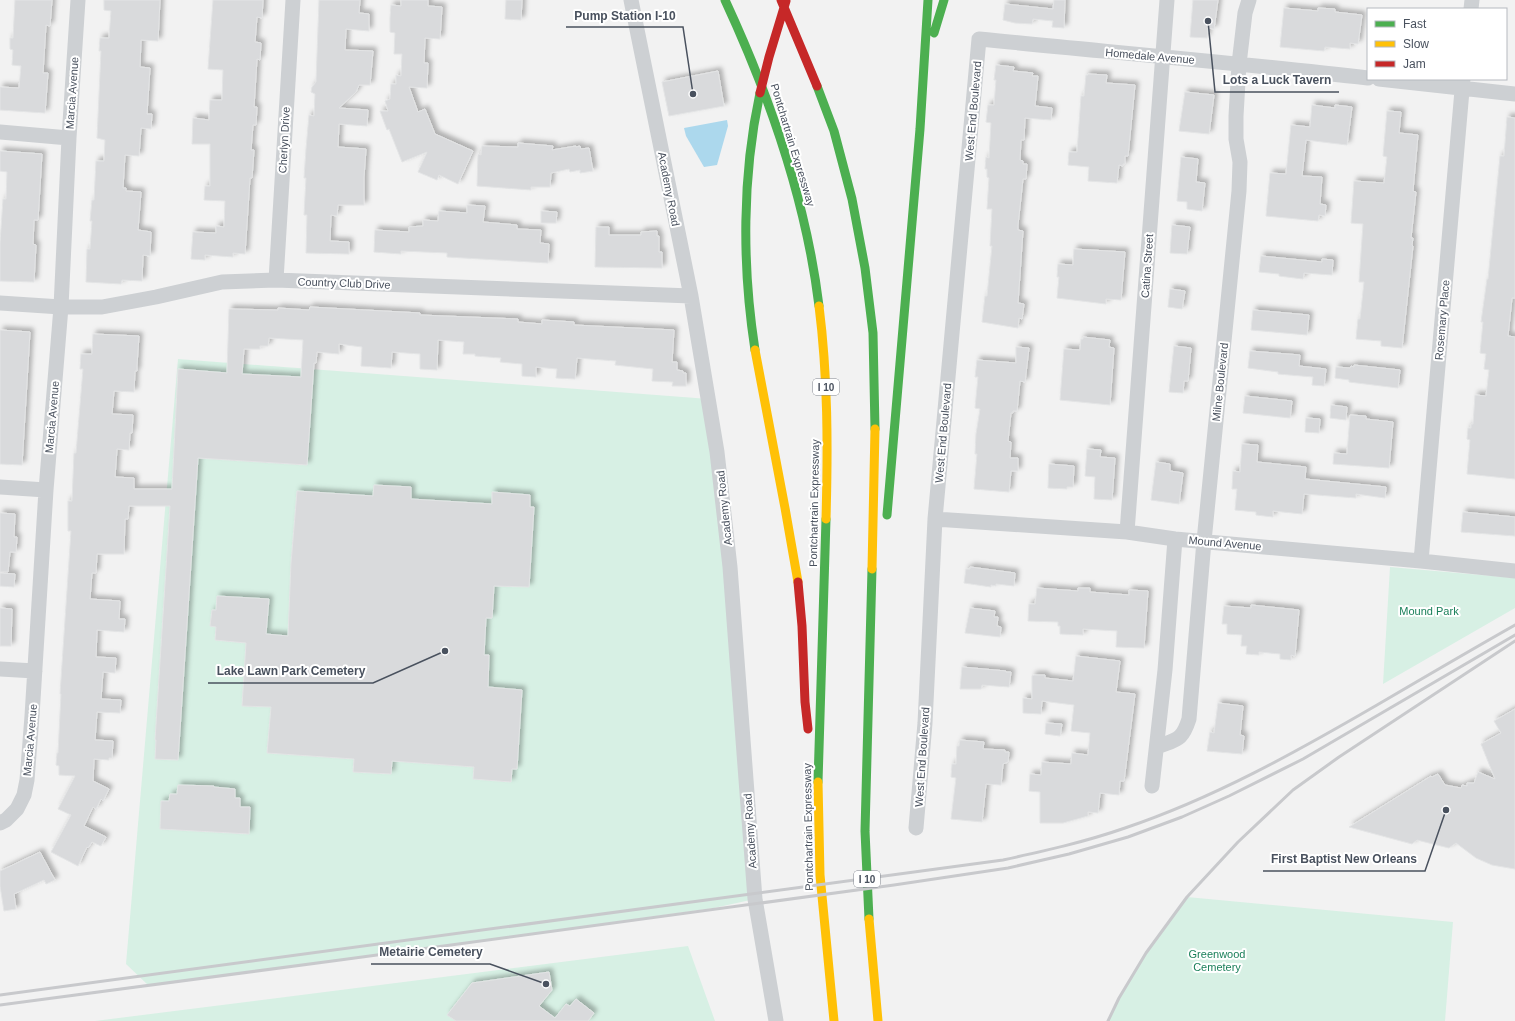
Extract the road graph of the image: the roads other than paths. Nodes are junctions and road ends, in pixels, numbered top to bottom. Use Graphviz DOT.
graph roads {
  1 [pos="78,0"];
  2 [pos="293,0"];
  3 [pos="631,0"];
  4 [pos="725,0"];
  5 [pos="780,0"];
  6 [pos="786,0"];
  7 [pos="928,0"];
  8 [pos="944,0"];
  9 [pos="1167,0"];
  10 [pos="1249,0"];
  11 [pos="979,39"];
  12 [pos="1163,58"];
  13 [pos="926,61"];
  14 [pos="1239,64"];
  15 [pos="1367,78"];
  16 [pos="1396,80"];
  17 [pos="1462,84"];
  18 [pos="1515,94"];
  19 [pos="0,132"];
  20 [pos="69,138"];
  21 [pos="276,280"];
  22 [pos="690,296"];
  23 [pos="0,303"];
  24 [pos="61,307"];
  25 [pos="0,487"];
  26 [pos="46,490"];
  27 [pos="935,519"];
  28 [pos="887,525"];
  29 [pos="1127,532"];
  30 [pos="1175,539"];
  31 [pos="1204,541"];
  32 [pos="1421,561"];
  33 [pos="1515,571"];
  34 [pos="880,620"];
  35 [pos="0,669"];
  36 [pos="35,671"];
  37 [pos="867,737"];
  38 [pos="1157,747"];
  39 [pos="1152,786"];
  40 [pos="818,790"];
  41 [pos="0,822"];
  42 [pos="916,828"];
  43 [pos="776,1021"];
  44 [pos="834,1021"];
  45 [pos="878,1021"];
  1 -- 20 [label="street, Marcia Avenue"];
  2 -- 21 [label="street, Cherlyn Drive"];
  3 -- 22 [label="street, Academy Road"];
  4 -- 40 [label="highway, Pontchartrain Expressway / I 10"];
  5 -- 37 [label="highway, I 10"];
  6 -- 40 [label="highway"];
  7 -- 13 [label="highway"];
  8 -- 13 [label="highway"];
  9 -- 12 [label="street, Catina Street"];
  10 -- 14 [label="street, Milne Boulevard"];
  11 -- 12 [label="street, Homedale Avenue"];
  11 -- 27 [label="street, West End Boulevard"];
  12 -- 14 [label="street, Homedale Avenue"];
  12 -- 29 [label="street, Catina Street"];
  13 -- 28 [label="highway"];
  14 -- 15 [label="street, Homedale Avenue"];
  14 -- 31 [label="street, Milne Boulevard"];
  16 -- 17 [label="street"];
  17 -- 18 [label="street"];
  17 -- 32 [label="street, Rosemary Place"];
  19 -- 20 [label="street"];
  20 -- 24 [label="street, Marcia Avenue"];
  21 -- 22 [label="street, Country Club Drive"];
  21 -- 24 [label="street, Country Club Drive"];
  22 -- 43 [label="street, Academy Road"];
  23 -- 24 [label="street, Country Club Drive"];
  24 -- 26 [label="street, Marcia Avenue"];
  25 -- 26 [label="street"];
  26 -- 36 [label="street, Marcia Avenue"];
  27 -- 29 [label="street, Mound Avenue"];
  27 -- 42 [label="street, West End Boulevard"];
  29 -- 30 [label="street, Mound Avenue"];
  30 -- 31 [label="street, Mound Avenue"];
  30 -- 38 [label="street"];
  31 -- 32 [label="street, Mound Avenue"];
  31 -- 38 [label="street, Milne Boulevard"];
  32 -- 33 [label="street, Mound Avenue"];
  34 -- 37 [label="highway"];
  35 -- 36 [label="street"];
  36 -- 41 [label="street, Marcia Avenue"];
  37 -- 45 [label="highway, I 10"];
  38 -- 39 [label="street"];
  40 -- 44 [label="highway, Pontchartrain Expressway / I 10"];
}
